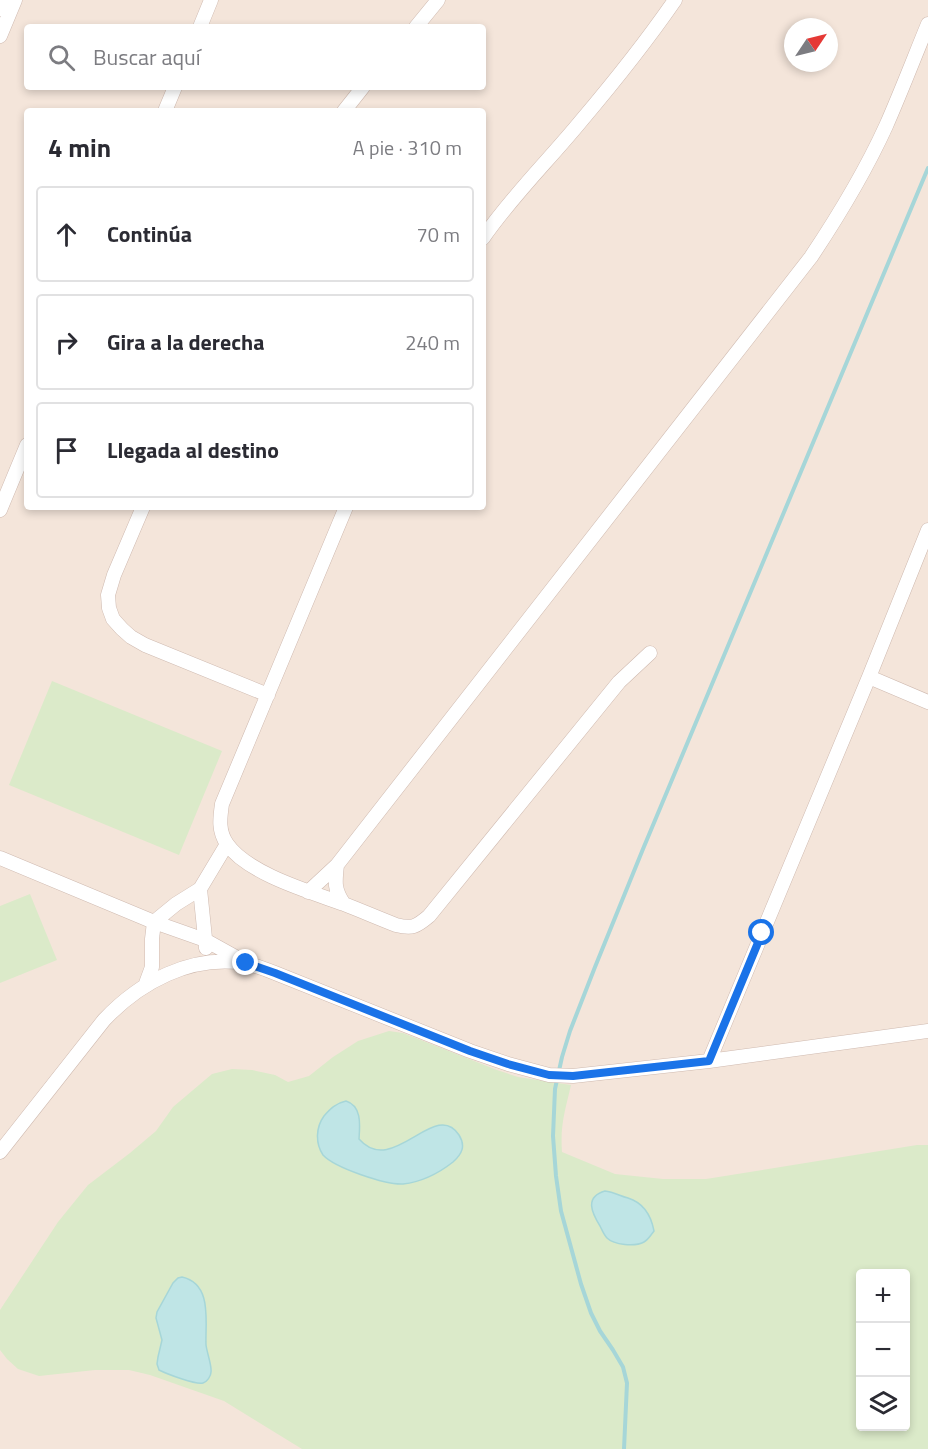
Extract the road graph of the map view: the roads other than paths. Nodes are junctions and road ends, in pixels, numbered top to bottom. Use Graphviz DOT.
graph roads {
  1 [pos="4,0"];
  2 [pos="15,0"];
  3 [pos="211,0"];
  4 [pos="438,0"];
  5 [pos="675,0"];
  6 [pos="3,13"];
  7 [pos="201,24"];
  8 [pos="418,24"];
  9 [pos="928,24"];
  10 [pos="0,36"];
  11 [pos="174,90"];
  12 [pos="361,90"];
  13 [pos="166,108"];
  14 [pos="346,108"];
  15 [pos="486,234"];
  16 [pos="24,452"];
  17 [pos="0,510"];
  18 [pos="142,510"];
  19 [pos="345,510"];
  20 [pos="928,531"];
  21 [pos="650,653"];
  22 [pos="869,677"];
  23 [pos="268,695"];
  24 [pos="928,702"];
  25 [pos="227,844"];
  26 [pos="0,858"];
  27 [pos="337,865"];
  28 [pos="200,889"];
  29 [pos="308,892"];
  30 [pos="344,904"];
  31 [pos="154,922"];
  32 [pos="205,940"];
  33 [pos="207,962"];
  34 [pos="246,963"];
  35 [pos="145,986"];
  36 [pos="928,1031"];
  37 [pos="709,1061"];
  38 [pos="0,1152"];
  1 -- 6 [label="street"];
  2 -- 6 [label="street"];
  3 -- 7 [label="street"];
  4 -- 8 [label="street"];
  5 -- 15 [label="street"];
  6 -- 10 [label="street"];
  9 -- 27 [label="street"];
  11 -- 13 [label="street"];
  12 -- 14 [label="street"];
  16 -- 17 [label="street"];
  18 -- 23 [label="street"];
  19 -- 23 [label="street"];
  20 -- 22 [label="street"];
  21 -- 30 [label="street"];
  22 -- 24 [label="street"];
  22 -- 37 [label="street"];
  23 -- 25 [label="street"];
  25 -- 28 [label="street"];
  25 -- 29 [label="street"];
  26 -- 31 [label="street"];
  27 -- 29 [label="street"];
  27 -- 30 [label="street"];
  28 -- 31 [label="street"];
  28 -- 32 [label="street"];
  29 -- 30 [label="street"];
  31 -- 32 [label="street"];
  31 -- 35 [label="street"];
  32 -- 33 [label="street"];
  32 -- 34 [label="street"];
  33 -- 34 [label="street"];
  33 -- 35 [label="street"];
  34 -- 37 [label="street"];
  35 -- 38 [label="street"];
  36 -- 37 [label="street"];
}
